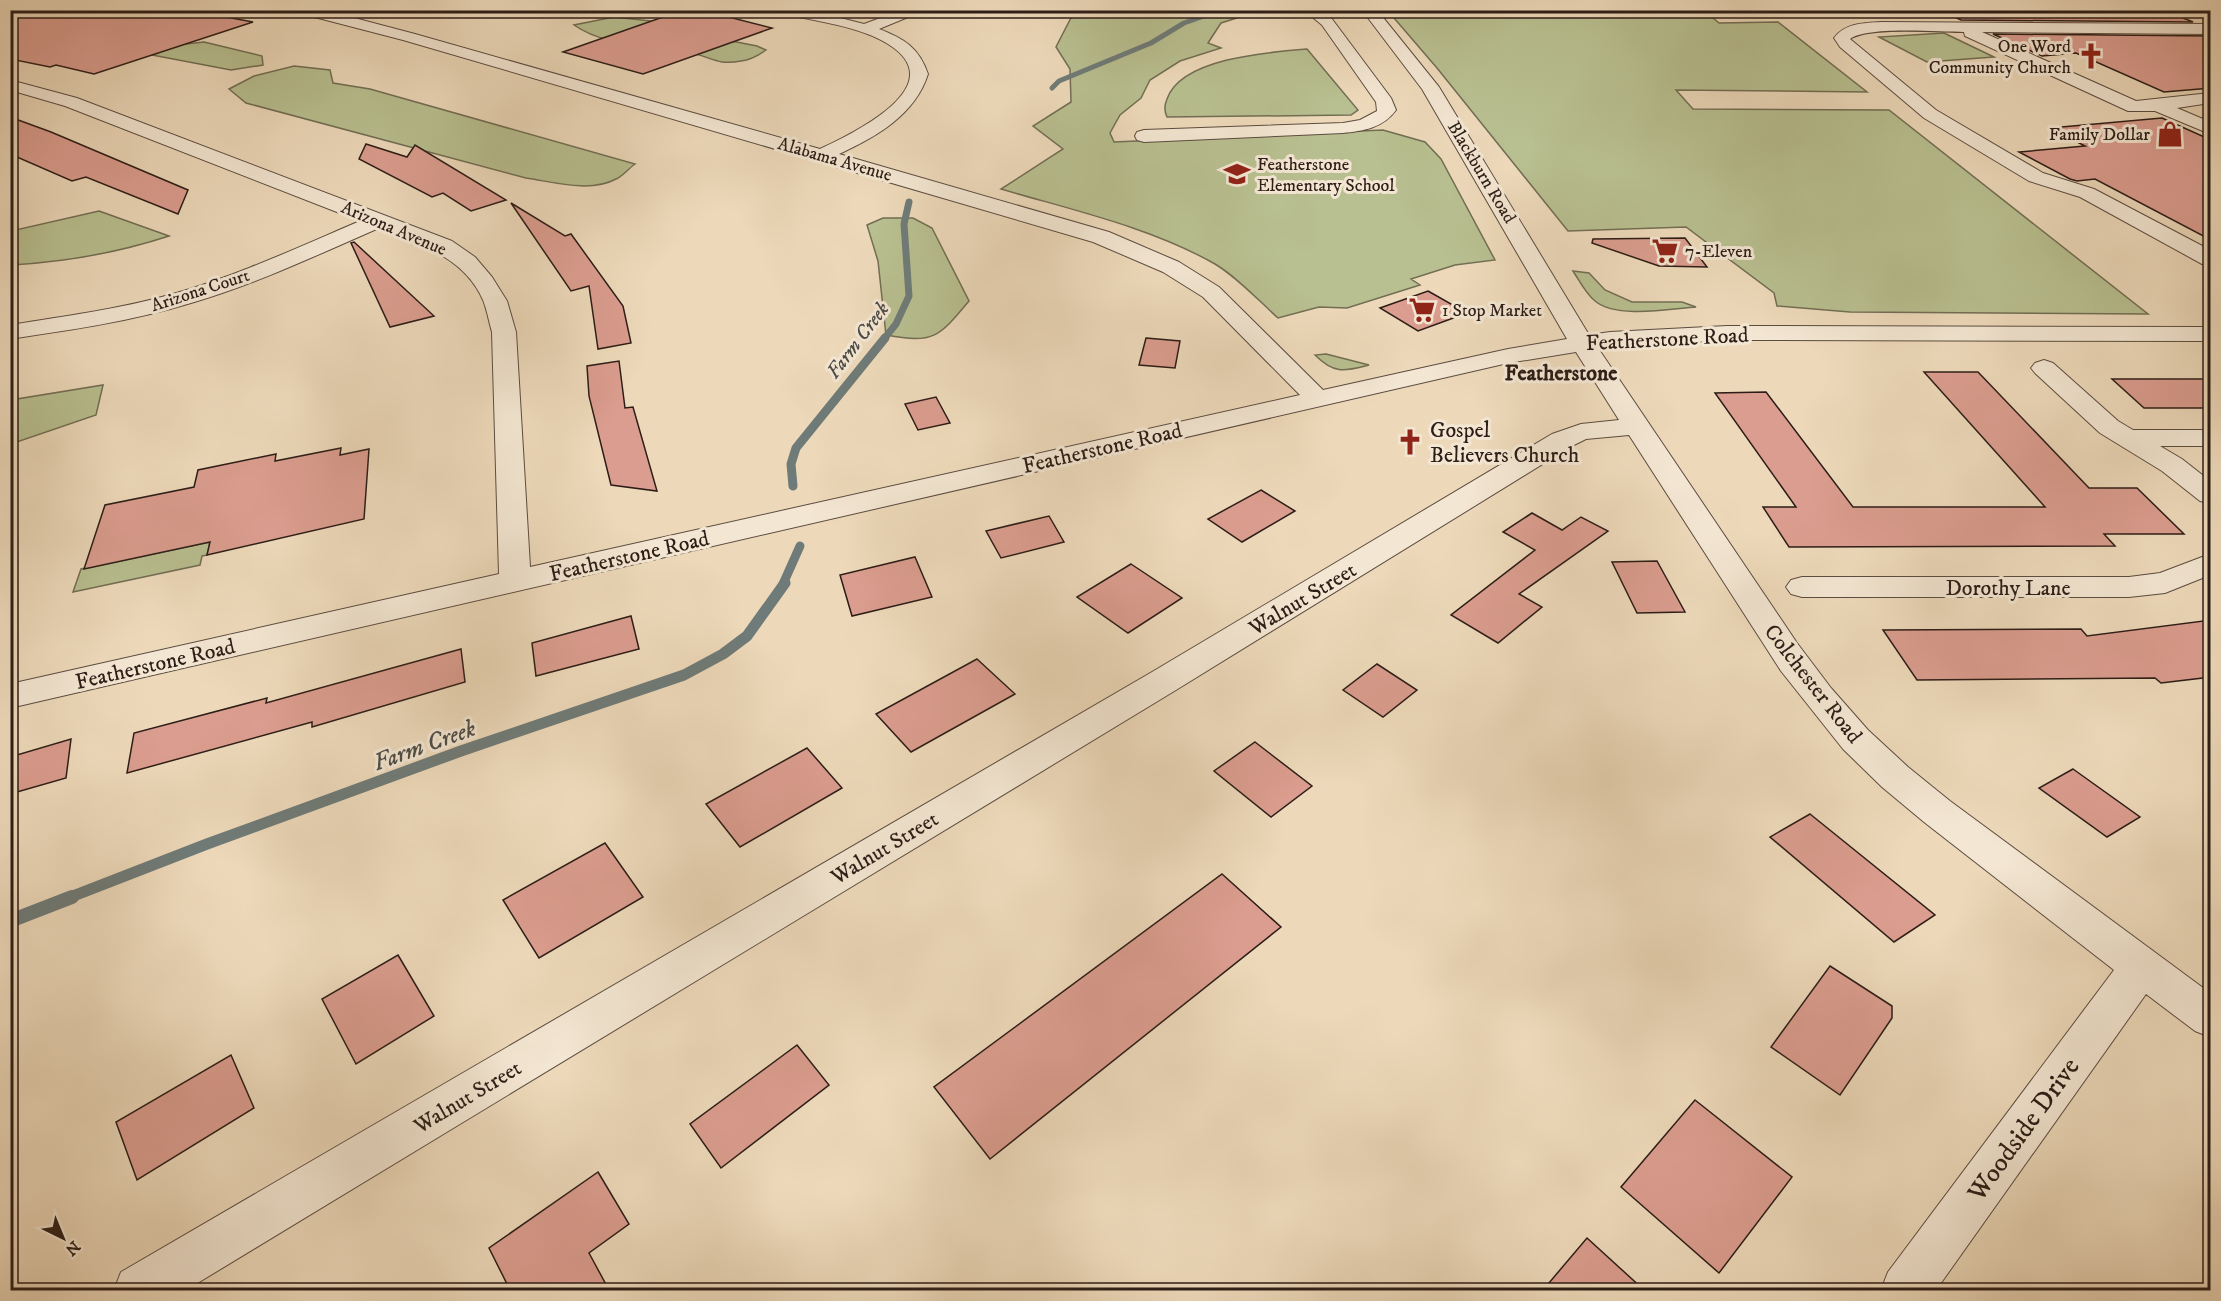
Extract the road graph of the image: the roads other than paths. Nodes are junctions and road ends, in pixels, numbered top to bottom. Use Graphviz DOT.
graph roads {
  1 [pos="304,10"];
  2 [pos="787,10"];
  3 [pos="918,10"];
  4 [pos="1311,10"];
  5 [pos="1369,10"];
  6 [pos="1961,28"];
  7 [pos="2211,28"];
  8 [pos="864,29"];
  9 [pos="10,85"];
  10 [pos="2211,98"];
  11 [pos="2157,105"];
  12 [pos="2211,129"];
  13 [pos="1144,136"];
  14 [pos="822,155"];
  15 [pos="380,220"];
  16 [pos="2211,259"];
  17 [pos="10,332"];
  18 [pos="2211,334"];
  19 [pos="1582,343"];
  20 [pos="2044,368"];
  21 [pos="1317,398"];
  22 [pos="1636,426"];
  23 [pos="2127,438"];
  24 [pos="2211,438"];
  25 [pos="2211,495"];
  26 [pos="2211,564"];
  27 [pos="515,581"];
  28 [pos="1802,587"];
  29 [pos="10,696"];
  30 [pos="2141,967"];
  31 [pos="2211,1017"];
  32 [pos="139,1290"];
  33 [pos="1906,1290"];
  1 -- 14 [label="street, Alabama Avenue"];
  2 -- 8 [label="street"];
  3 -- 8 [label="street"];
  4 -- 13 [label="street"];
  5 -- 19 [label="street, Blackburn Road"];
  6 -- 7 [label="street"];
  6 -- 11 [label="street"];
  6 -- 16 [label="street"];
  8 -- 14 [label="street"];
  9 -- 15 [label="street, Arizona Avenue"];
  10 -- 11 [label="street"];
  11 -- 12 [label="street"];
  14 -- 21 [label="street, Alabama Avenue"];
  15 -- 17 [label="street, Arizona Court"];
  15 -- 27 [label="street, Arizona Avenue"];
  18 -- 19 [label="street, Featherstone Road"];
  19 -- 21 [label="street, Featherstone Road"];
  19 -- 22 [label="street, Colchester Road"];
  20 -- 23 [label="street"];
  21 -- 27 [label="street, Featherstone Road"];
  22 -- 30 [label="street, Colchester Road"];
  22 -- 32 [label="street, Walnut Street"];
  23 -- 24 [label="street"];
  23 -- 25 [label="street"];
  26 -- 28 [label="street, Dorothy Lane"];
  27 -- 29 [label="street, Featherstone Road"];
  30 -- 31 [label="street, Colchester Road"];
  30 -- 33 [label="street, Woodside Drive"];
}
